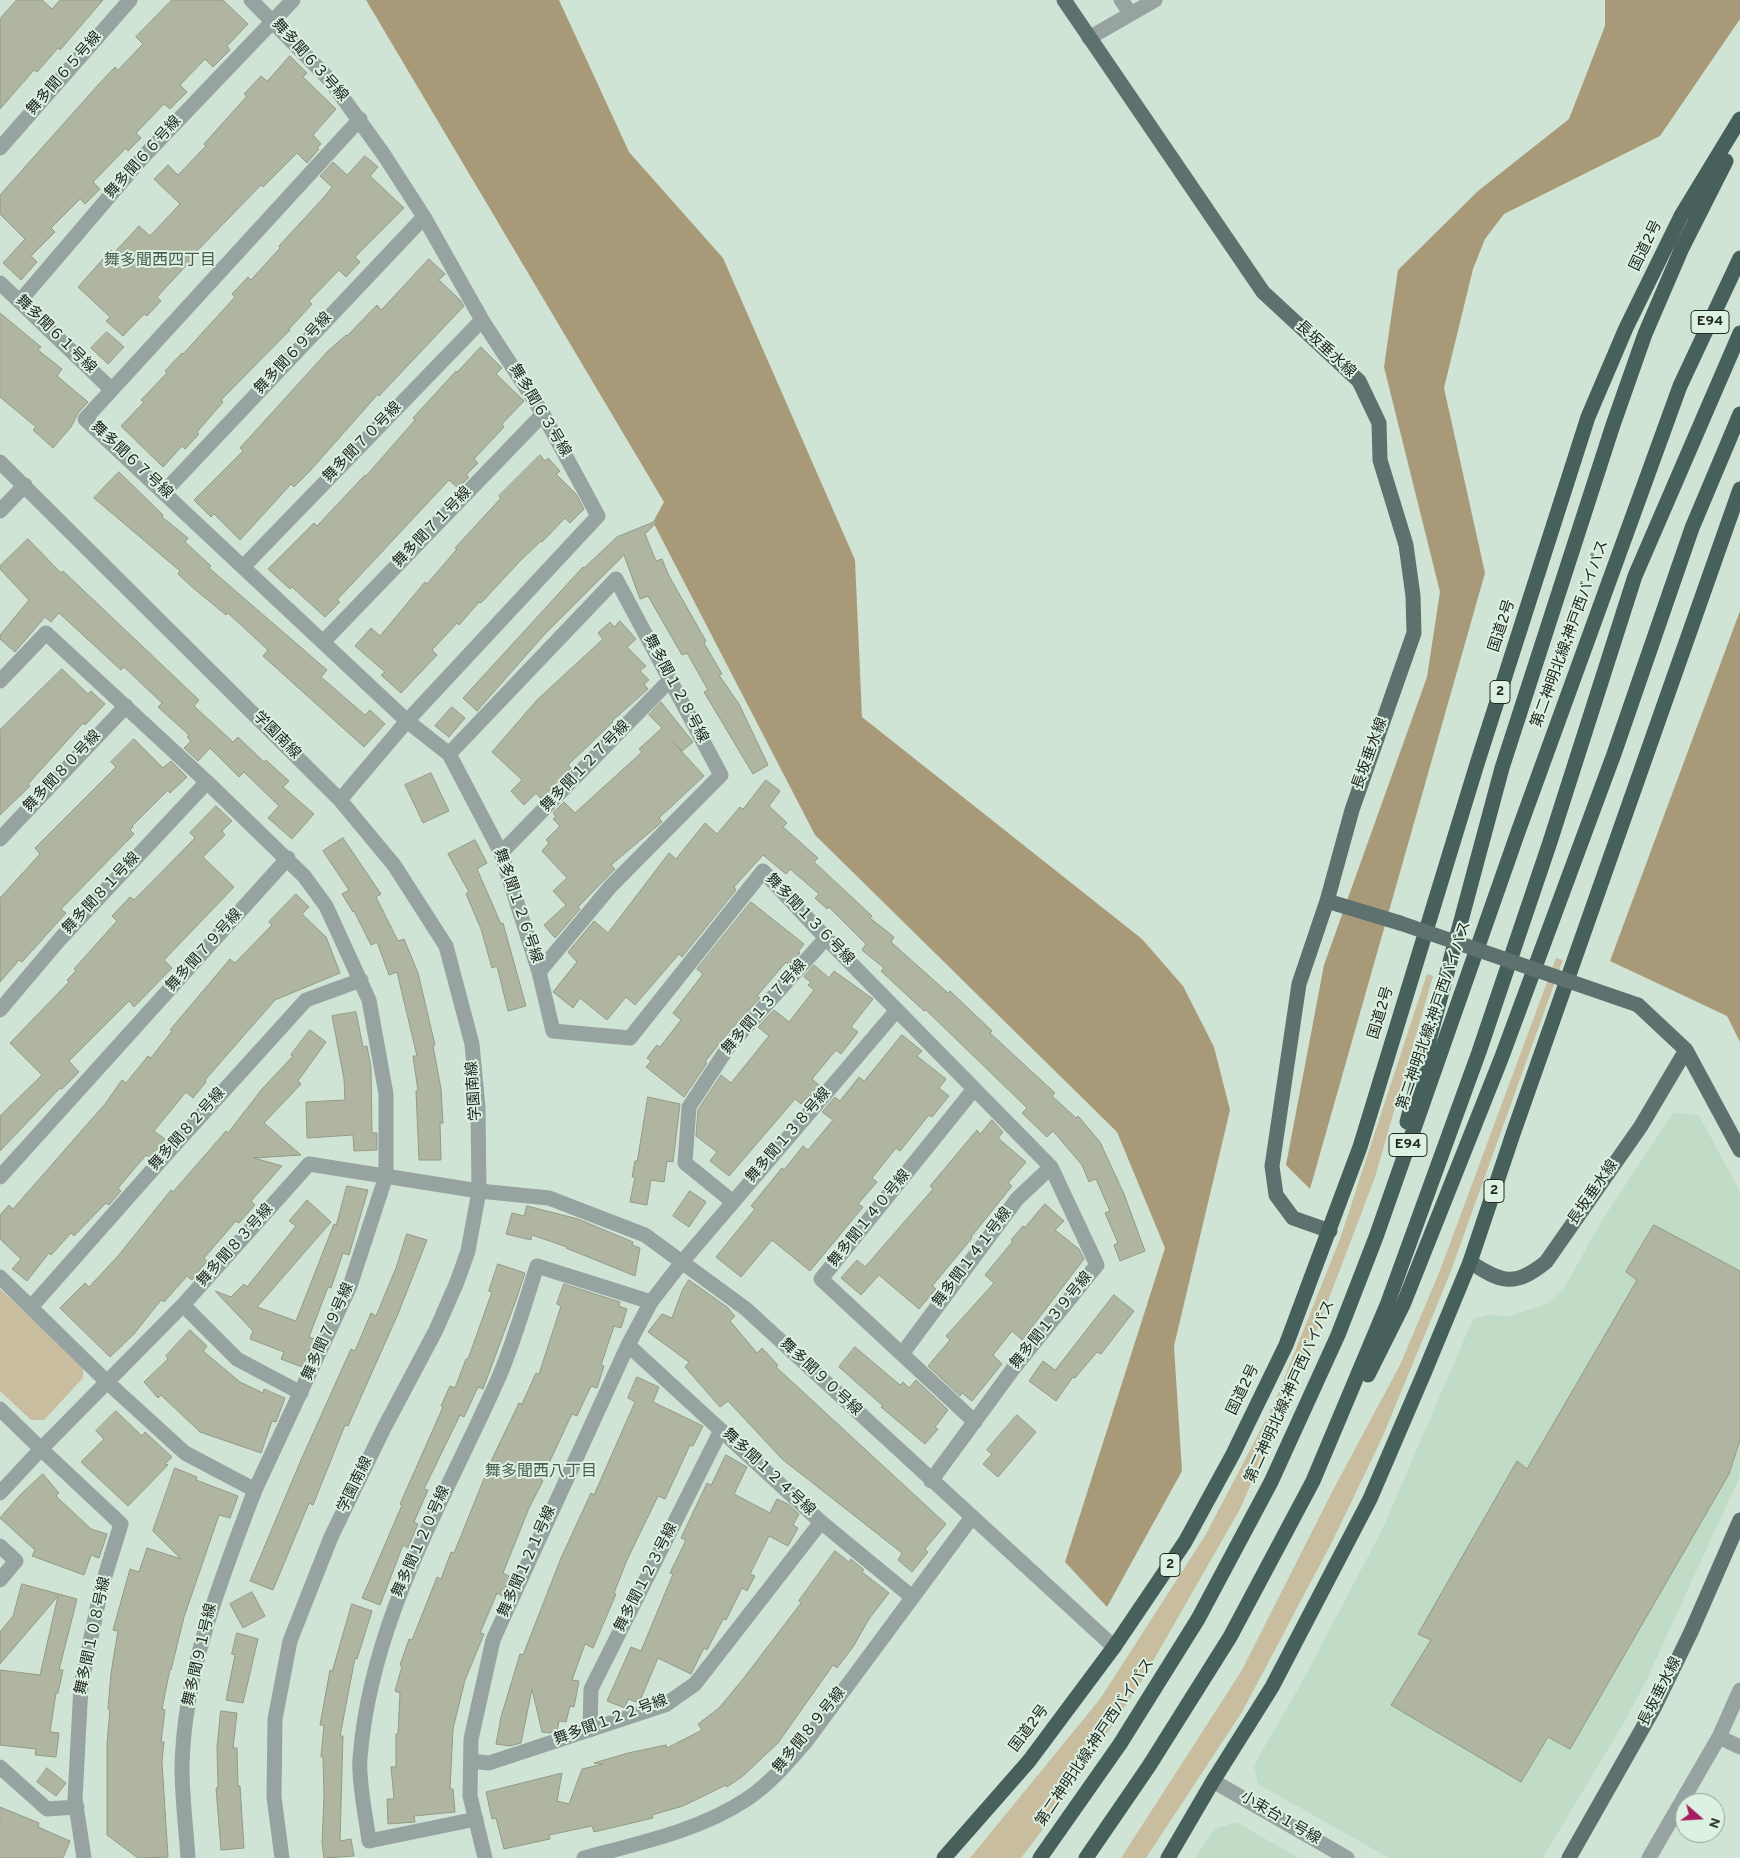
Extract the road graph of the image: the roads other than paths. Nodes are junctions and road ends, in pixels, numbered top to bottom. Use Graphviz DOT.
graph roads {
  1 [pos="130,0"];
  2 [pos="251,0"];
  3 [pos="293,0"];
  4 [pos="1064,0"];
  5 [pos="1122,0"];
  6 [pos="1155,0"];
  7 [pos="1131,14"];
  8 [pos="273,20"];
  9 [pos="1089,38"];
  10 [pos="360,119"];
  11 [pos="1740,119"];
  12 [pos="1740,135"];
  13 [pos="0,148"];
  14 [pos="1714,171"];
  15 [pos="424,217"];
  16 [pos="1740,258"];
  17 [pos="0,283"];
  18 [pos="20,301"];
  19 [pos="482,320"];
  20 [pos="1740,333"];
  21 [pos="111,389"];
  22 [pos="543,414"];
  23 [pos="1740,414"];
  24 [pos="0,462"];
  25 [pos="25,485"];
  26 [pos="1740,489"];
  27 [pos="164,492"];
  28 [pos="0,512"];
  29 [pos="243,567"];
  30 [pos="323,642"];
  31 [pos="670,680"];
  32 [pos="0,682"];
  33 [pos="126,706"];
  34 [pos="407,721"];
  35 [pos="449,754"];
  36 [pos="207,782"];
  37 [pos="340,800"];
  38 [pos="0,839"];
  39 [pos="501,853"];
  40 [pos="288,858"];
  41 [pos="1327,901"];
  42 [pos="826,938"];
  43 [pos="539,972"];
  44 [pos="361,980"];
  45 [pos="0,1010"];
  46 [pos="897,1010"];
  47 [pos="553,1031"];
  48 [pos="1686,1050"];
  49 [pos="974,1089"];
  50 [pos="1740,1150"];
  51 [pos="1051,1167"];
  52 [pos="386,1176"];
  53 [pos="0,1177"];
  54 [pos="479,1191"];
  55 [pos="733,1202"];
  56 [pos="1330,1231"];
  57 [pos="1376,1236"];
  58 [pos="682,1262"];
  59 [pos="1470,1262"];
  60 [pos="0,1277"];
  61 [pos="651,1302"];
  62 [pos="183,1305"];
  63 [pos="32,1306"];
  64 [pos="628,1345"];
  65 [pos="902,1354"];
  66 [pos="107,1382"];
  67 [pos="301,1393"];
  68 [pos="0,1408"];
  69 [pos="975,1422"];
  70 [pos="721,1430"];
  71 [pos="41,1449"];
  72 [pos="932,1481"];
  73 [pos="1313,1481"];
  74 [pos="255,1490"];
  75 [pos="0,1493"];
  76 [pos="972,1517"];
  77 [pos="1740,1520"];
  78 [pos="821,1522"];
  79 [pos="0,1546"];
  80 [pos="0,1580"];
  81 [pos="912,1597"];
  82 [pos="1114,1647"];
  83 [pos="1740,1690"];
  84 [pos="590,1730"];
  85 [pos="1719,1737"];
  86 [pos="1740,1748"];
  87 [pos="471,1761"];
  88 [pos="0,1767"];
  89 [pos="1212,1781"];
  90 [pos="76,1808"];
  91 [pos="476,1820"];
  92 [pos="84,1858"];
  93 [pos="188,1858"];
  94 [pos="282,1858"];
  95 [pos="485,1858"];
  96 [pos="584,1858"];
  97 [pos="944,1858"];
  98 [pos="1040,1858"];
  99 [pos="1086,1858"];
  100 [pos="1168,1858"];
  101 [pos="1347,1858"];
  102 [pos="1569,1858"];
  103 [pos="1648,1858"];
  1 -- 13 [label="street, 舞多聞６５号線"];
  2 -- 8 [label="street, 舞多聞６３号線"];
  3 -- 8 [label="street, 舞多聞６６号線"];
  4 -- 9 [label="main road, 長坂垂水線"];
  5 -- 7 [label="street"];
  6 -- 7 [label="street"];
  7 -- 9 [label="street"];
  8 -- 10 [label="street, 舞多聞６３号線"];
  8 -- 18 [label="street, 舞多聞６６号線"];
  9 -- 41 [label="main road, 長坂垂水線"];
  10 -- 15 [label="street, 舞多聞６３号線"];
  10 -- 21 [label="street, 舞多聞６７号線"];
  11 -- 14 [label="highway, 国道2号 / 2"];
  12 -- 14 [label="highway"];
  14 -- 56 [label="highway, 国道2号 / 2"];
  14 -- 57 [label="highway"];
  15 -- 19 [label="street, 舞多聞６３号線"];
  15 -- 27 [label="street, 舞多聞６９号線"];
  16 -- 57 [label="highway, 第二神明北線;神戸西バイパス / E94"];
  17 -- 18 [label="street, 舞多聞６１号線"];
  18 -- 21 [label="street, 舞多聞６１号線"];
  19 -- 22 [label="street, 舞多聞６３号線"];
  19 -- 29 [label="street, 舞多聞７０号線"];
  20 -- 73 [label="highway, E94"];
  21 -- 27 [label="street, 舞多聞６７号線"];
  22 -- 30 [label="street, 舞多聞７１号線"];
  22 -- 34 [label="street, 舞多聞６３号線"];
  23 -- 73 [label="highway"];
  24 -- 25 [label="street, 学園南線"];
  25 -- 28 [label="street"];
  25 -- 37 [label="street, 学園南線"];
  26 -- 59 [label="highway, 2"];
  27 -- 29 [label="street, 舞多聞６７号線"];
  29 -- 30 [label="street, 舞多聞６７号線"];
  30 -- 34 [label="street, 舞多聞６７号線"];
  31 -- 35 [label="street, 舞多聞１２８号線"];
  31 -- 39 [label="street, 舞多聞１２７号線"];
  31 -- 43 [label="street, 舞多聞１２８号線"];
  32 -- 33 [label="street, 舞多聞７９号線"];
  33 -- 36 [label="street, 舞多聞７９号線"];
  33 -- 38 [label="street, 舞多聞８０号線"];
  34 -- 35 [label="street, 舞多聞１２６号線"];
  34 -- 37 [label="street, 舞多聞６３号線"];
  35 -- 39 [label="street, 舞多聞１２６号線"];
  36 -- 40 [label="street, 舞多聞７９号線"];
  36 -- 45 [label="street, 舞多聞８１号線"];
  37 -- 54 [label="street, 学園南線"];
  39 -- 43 [label="street, 舞多聞１２６号線"];
  40 -- 44 [label="street, 舞多聞７９号線"];
  40 -- 53 [label="street, 舞多聞７９号線"];
  41 -- 48 [label="main road, bridge"];
  41 -- 56 [label="main road, 長坂垂水線"];
  42 -- 46 [label="street, 舞多聞１３６号線"];
  42 -- 47 [label="street, 舞多聞１３６号線"];
  42 -- 55 [label="street, 舞多聞１３７号線"];
  43 -- 47 [label="street, 舞多聞１２６号線"];
  44 -- 52 [label="street, 舞多聞７９号線"];
  44 -- 63 [label="street, 舞多聞８２号線"];
  46 -- 49 [label="street, 舞多聞１３６号線"];
  46 -- 55 [label="street, 舞多聞１３８号線"];
  48 -- 50 [label="main road"];
  48 -- 59 [label="main road, 長坂垂水線"];
  49 -- 51 [label="street, 舞多聞１３９号線"];
  49 -- 65 [label="street, 舞多聞１４０号線"];
  51 -- 65 [label="street, 舞多聞１４１号線"];
  51 -- 69 [label="street, 舞多聞１３９号線"];
  52 -- 54 [label="street, 舞多聞９０号線"];
  52 -- 62 [label="street, 舞多聞８３号線"];
  52 -- 67 [label="street, 舞多聞７９号線"];
  54 -- 58 [label="street, 舞多聞９０号線"];
  54 -- 94 [label="street, 学園南線"];
  55 -- 58 [label="street, 舞多聞１３８号線"];
  56 -- 82 [label="highway, 国道2号 / 2"];
  57 -- 98 [label="highway, 第二神明北線;神戸西バイパス / E94"];
  58 -- 61 [label="street, 舞多聞１２１号線"];
  58 -- 72 [label="street, 舞多聞９０号線"];
  59 -- 89 [label="highway, 2"];
  60 -- 63 [label="street"];
  61 -- 64 [label="street, 舞多聞１２１号線"];
  61 -- 91 [label="street, 舞多聞１２０号線"];
  62 -- 66 [label="street, 舞多聞８３号線"];
  62 -- 67 [label="street"];
  63 -- 66 [label="street"];
  64 -- 70 [label="street, 舞多聞１２４号線"];
  64 -- 87 [label="street, 舞多聞１２１号線"];
  65 -- 69 [label="street, 舞多聞１４０号線"];
  66 -- 71 [label="street"];
  66 -- 74 [label="street"];
  67 -- 74 [label="street, 舞多聞７９号線"];
  68 -- 71 [label="street"];
  69 -- 72 [label="street, 舞多聞１３９号線"];
  70 -- 78 [label="street, 舞多聞１２４号線"];
  70 -- 84 [label="street, 舞多聞１２３号線"];
  71 -- 75 [label="street"];
  71 -- 90 [label="street, 舞多聞１０８号線"];
  72 -- 76 [label="street, 舞多聞９０号線"];
  73 -- 99 [label="highway, E94"];
  74 -- 93 [label="street, 舞多聞９１号線"];
  76 -- 81 [label="street, 舞多聞８９号線"];
  76 -- 82 [label="street, 舞多聞９０号線"];
  77 -- 102 [label="main road, 長坂垂水線"];
  78 -- 81 [label="street, 舞多聞１２４号線"];
  78 -- 84 [label="street, 舞多聞１２２号線"];
  79 -- 80 [label="street"];
  81 -- 96 [label="street, 舞多聞８９号線"];
  82 -- 97 [label="highway, 国道2号 / 2"];
  83 -- 85 [label="street"];
  84 -- 87 [label="street, 舞多聞１２２号線"];
  85 -- 86 [label="street"];
  85 -- 103 [label="street"];
  87 -- 91 [label="street, 舞多聞１２１号線"];
  88 -- 90 [label="street"];
  89 -- 100 [label="highway, 2"];
  89 -- 101 [label="street, 小束台１号線"];
  90 -- 92 [label="street, 舞多聞１０８号線"];
  91 -- 95 [label="street, 舞多聞１２１号線"];
}
